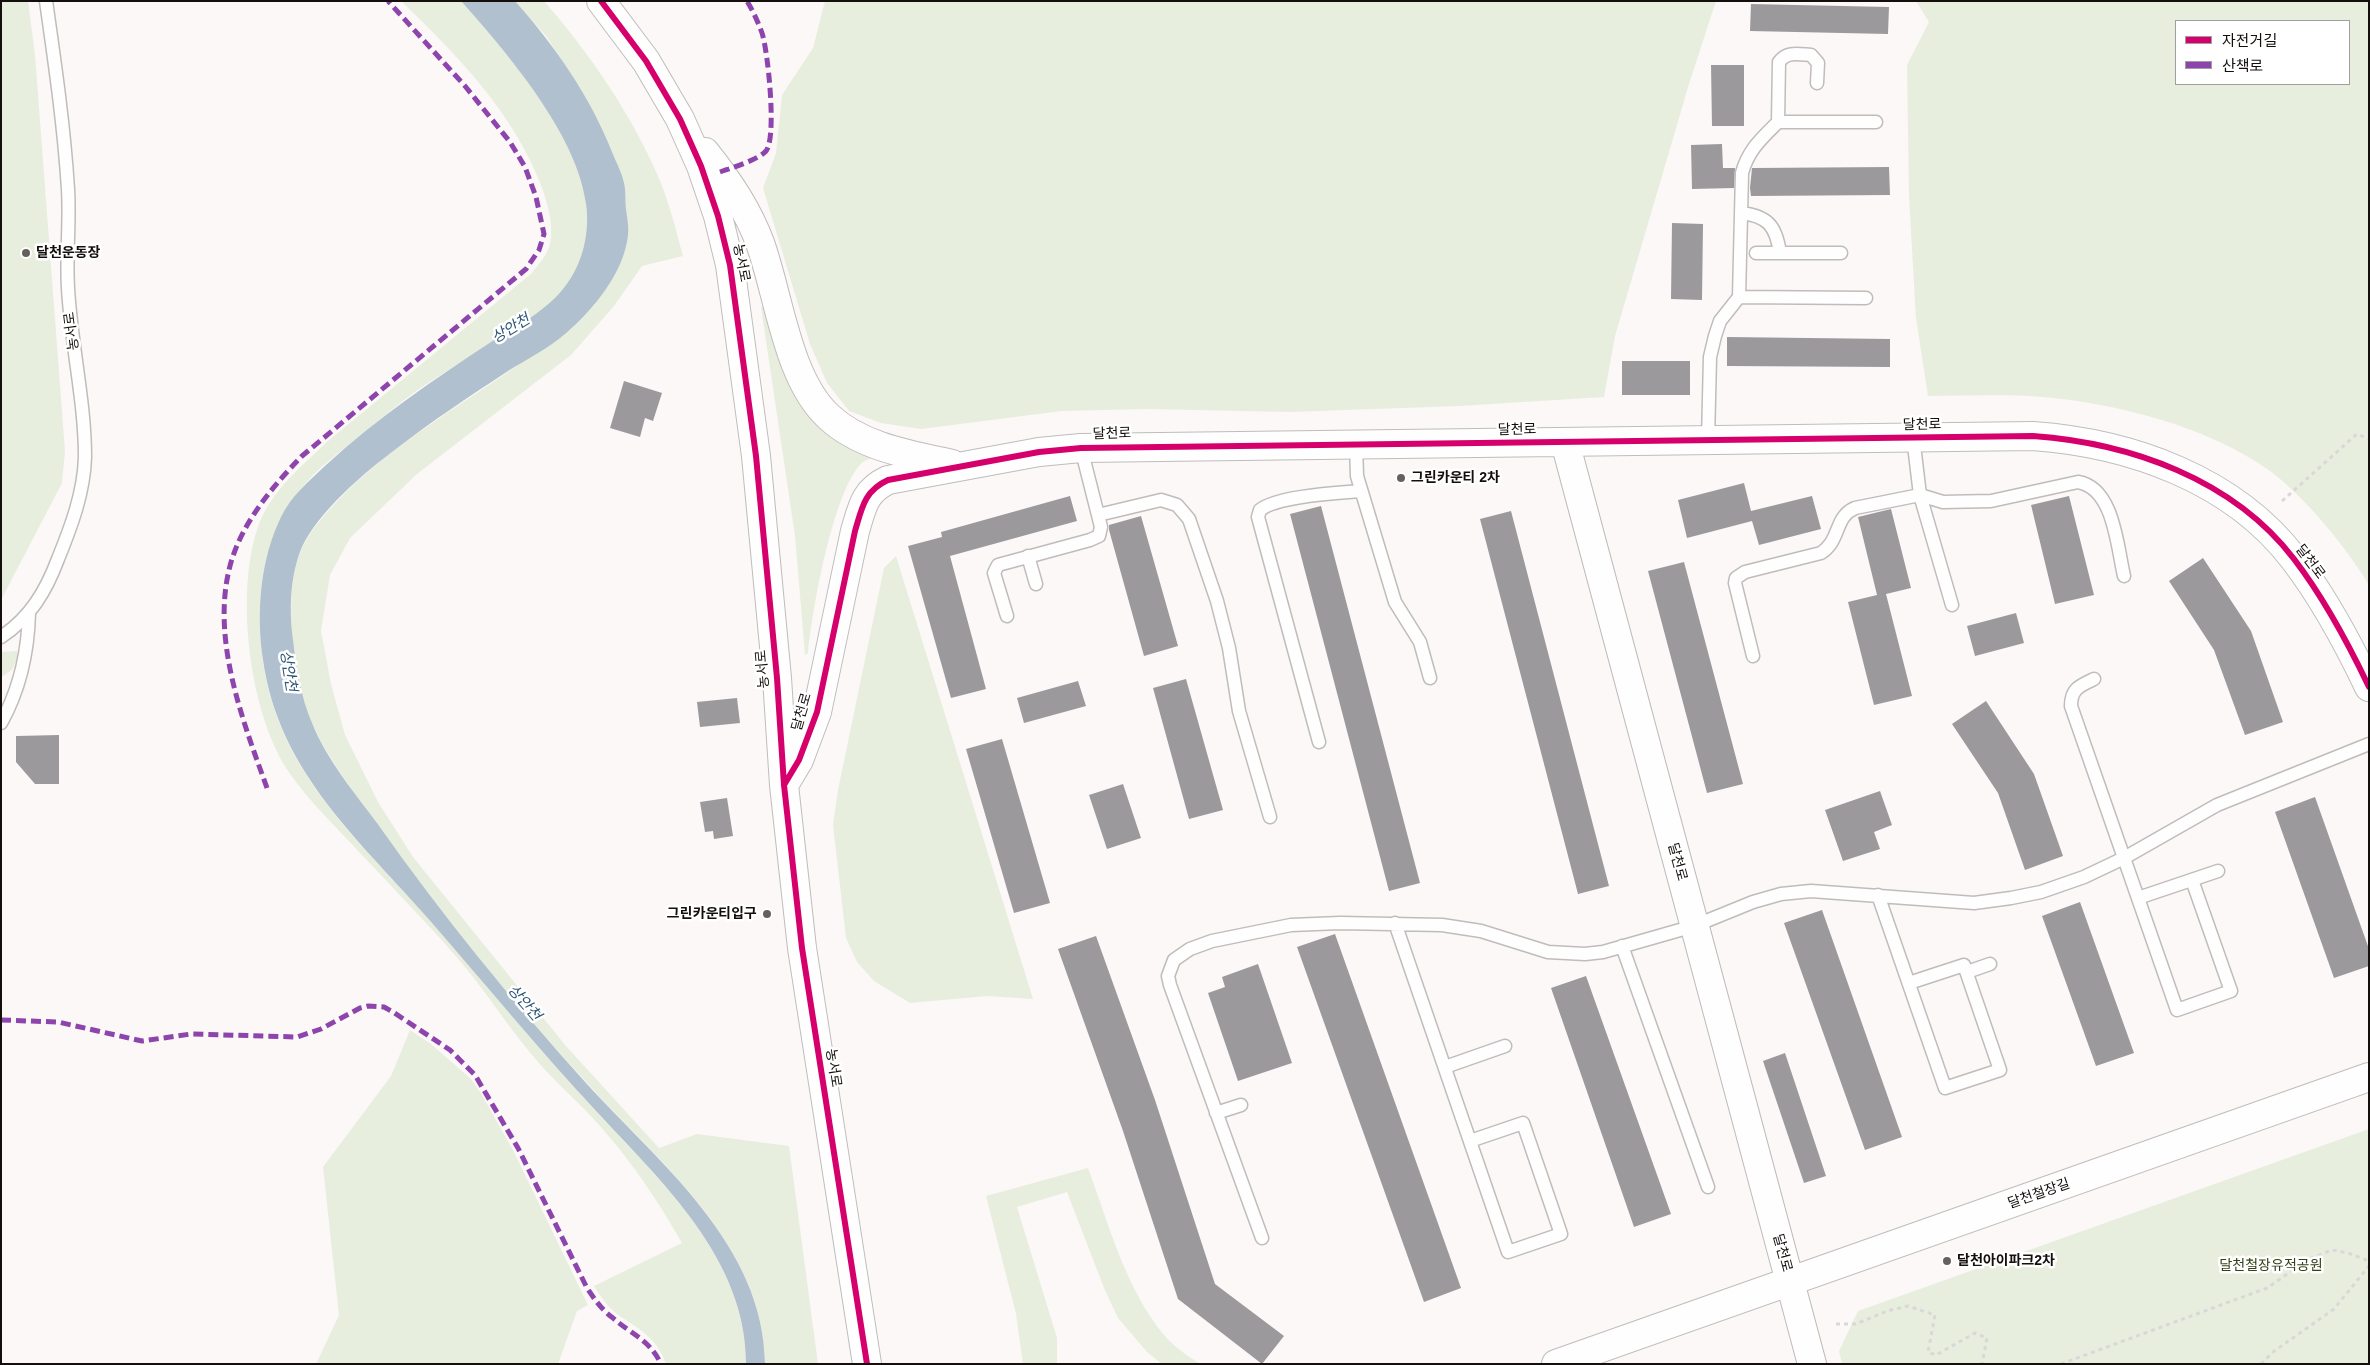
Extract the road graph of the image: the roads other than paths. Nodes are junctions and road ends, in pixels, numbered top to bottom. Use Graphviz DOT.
graph roads {
  1 [pos="46,1"];
  2 [pos="601,1"];
  3 [pos="1817,83"];
  4 [pos="680,119"];
  5 [pos="1778,122"];
  6 [pos="1876,122"];
  7 [pos="1741,213"];
  8 [pos="1756,253"];
  9 [pos="1780,253"];
  10 [pos="1841,253"];
  11 [pos="1739,297"];
  12 [pos="1866,298"];
  13 [pos="1913,437"];
  14 [pos="1708,440"];
  15 [pos="1564,442"];
  16 [pos="1356,445"];
  17 [pos="1081,448"];
  18 [pos="961,466"];
  19 [pos="1362,491"];
  20 [pos="1920,494"];
  21 [pos="1098,515"];
  22 [pos="1028,556"];
  23 [pos="2124,576"];
  24 [pos="1036,584"];
  25 [pos="1952,605"];
  26 [pos="29,613"];
  27 [pos="1007,616"];
  28 [pos="1,637"];
  29 [pos="1753,656"];
  30 [pos="1430,678"];
  31 [pos="2094,679"];
  32 [pos="2369,687"];
  33 [pos="1,723"];
  34 [pos="1320,742"];
  35 [pos="2369,744"];
  36 [pos="784,785"];
  37 [pos="1270,816"];
  38 [pos="2124,858"];
  39 [pos="2218,870"];
  40 [pos="2192,880"];
  41 [pos="1878,895"];
  42 [pos="2138,898"];
  43 [pos="1395,923"];
  44 [pos="1694,926"];
  45 [pos="1622,946"];
  46 [pos="1990,964"];
  47 [pos="1966,972"];
  48 [pos="1909,983"];
  49 [pos="1505,1046"];
  50 [pos="1445,1067"];
  51 [pos="2368,1078"];
  52 [pos="1240,1105"];
  53 [pos="1216,1113"];
  54 [pos="1470,1141"];
  55 [pos="1708,1186"];
  56 [pos="1262,1238"];
  57 [pos="1789,1282"];
  58 [pos="867,1364"];
  59 [pos="1556,1364"];
  60 [pos="1812,1364"];
  1 -- 26 [label="lane, 농서로"];
  2 -- 4 [label="street, 농서로"];
  3 -- 5 [label="lane"];
  4 -- 18 [label="street"];
  4 -- 36 [label="street, 농서로"];
  5 -- 6 [label="lane"];
  5 -- 7 [label="lane"];
  7 -- 9 [label="lane"];
  7 -- 11 [label="lane"];
  8 -- 9 [label="lane"];
  9 -- 10 [label="lane"];
  11 -- 12 [label="lane"];
  11 -- 14 [label="lane"];
  13 -- 14 [label="street, 달천로"];
  13 -- 20 [label="lane"];
  13 -- 32 [label="street, 달천로"];
  14 -- 15 [label="street, 달천로"];
  15 -- 16 [label="street, 달천로"];
  15 -- 44 [label="street, 달천로"];
  16 -- 17 [label="street, 달천로"];
  16 -- 19 [label="lane"];
  17 -- 18 [label="street, 달천로"];
  17 -- 21 [label="lane"];
  18 -- 36 [label="street, 달천로"];
  19 -- 30 [label="lane"];
  19 -- 34 [label="lane"];
  20 -- 23 [label="lane"];
  20 -- 25 [label="lane"];
  20 -- 29 [label="lane"];
  21 -- 22 [label="lane"];
  21 -- 37 [label="lane"];
  22 -- 24 [label="lane"];
  22 -- 27 [label="lane"];
  26 -- 28 [label="lane, 농서로"];
  26 -- 33 [label="lane"];
  31 -- 38 [label="lane"];
  35 -- 38 [label="lane"];
  36 -- 58 [label="street, 농서로"];
  38 -- 41 [label="lane"];
  38 -- 42 [label="lane"];
  39 -- 40 [label="lane"];
  40 -- 42 [label="lane"];
  40 -- 42 [label="lane"];
  41 -- 44 [label="lane"];
  41 -- 48 [label="lane"];
  43 -- 45 [label="lane"];
  43 -- 50 [label="lane"];
  43 -- 53 [label="lane"];
  44 -- 45 [label="lane"];
  44 -- 57 [label="street, 달천로"];
  45 -- 55 [label="lane"];
  46 -- 47 [label="lane"];
  47 -- 48 [label="lane"];
  47 -- 48 [label="lane"];
  49 -- 50 [label="lane"];
  50 -- 54 [label="lane"];
  51 -- 57 [label="street, 달천철장길"];
  52 -- 53 [label="lane"];
  53 -- 56 [label="lane"];
  54 -- 54 [label="lane"];
  57 -- 59 [label="street, 달천철장길"];
  57 -- 60 [label="street"];
}
